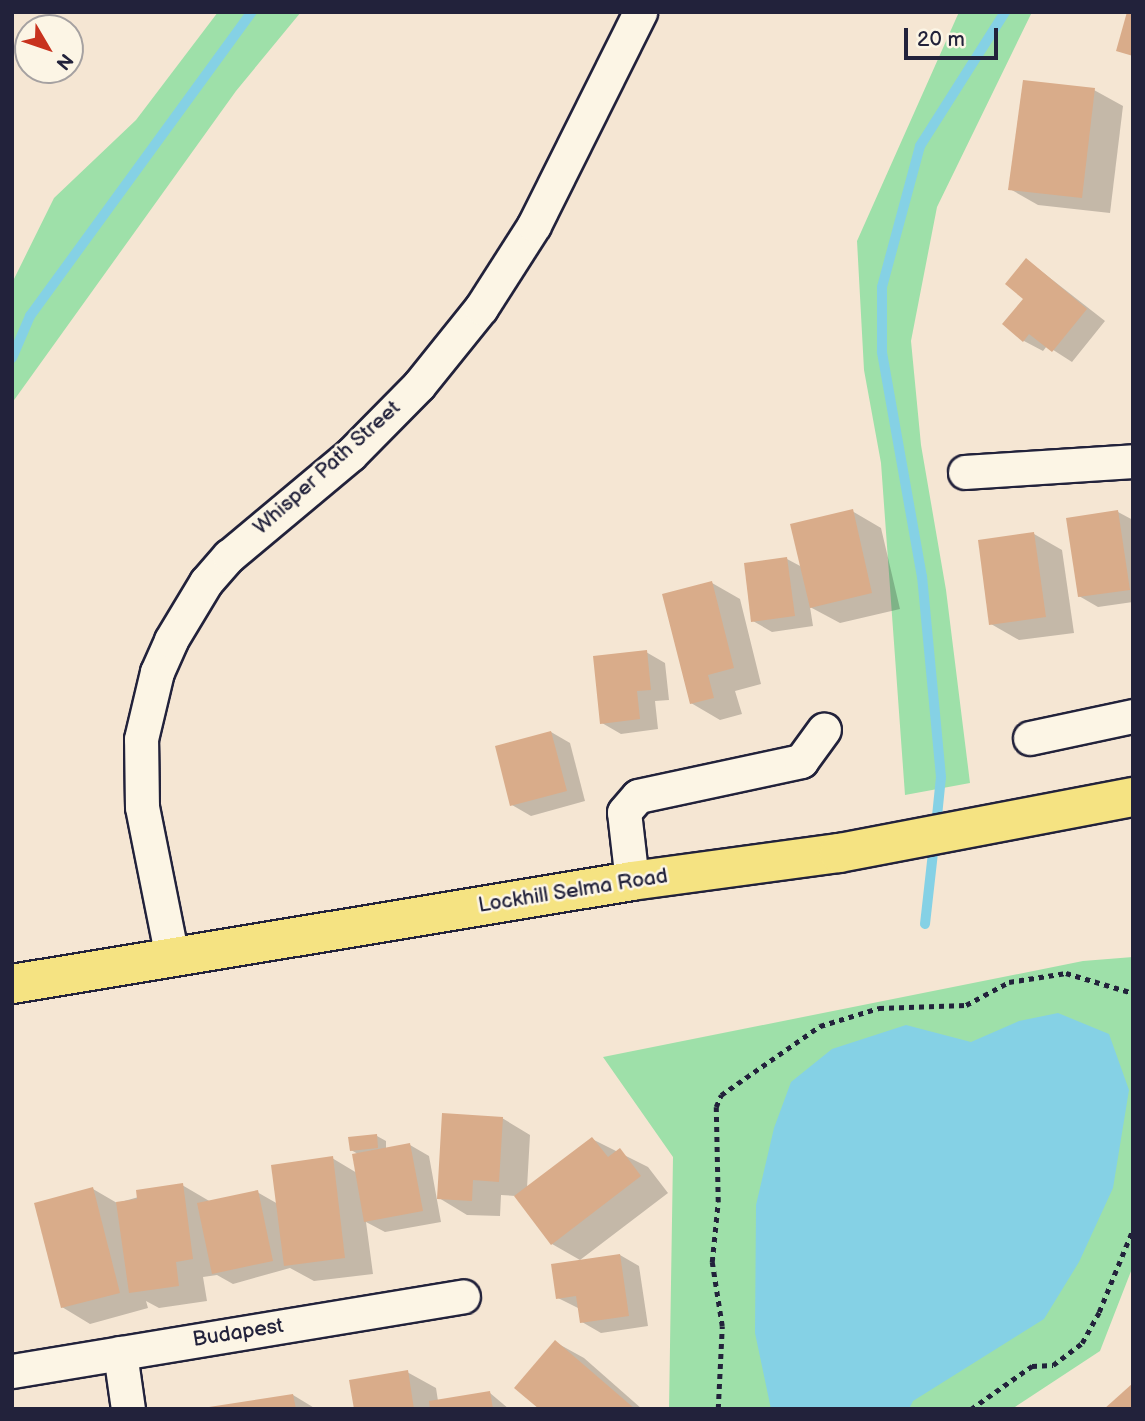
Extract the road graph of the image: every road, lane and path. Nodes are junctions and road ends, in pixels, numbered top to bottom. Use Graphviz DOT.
graph roads {
  1 [pos="640,12"];
  2 [pos="1133,461"];
  3 [pos="965,472"];
  4 [pos="1133,716"];
  5 [pos="824,729"];
  6 [pos="1030,738"];
  7 [pos="1133,797"];
  8 [pos="632,881"];
  9 [pos="172,957"];
  10 [pos="12,984"];
  11 [pos="1133,993"];
  12 [pos="1133,1229"];
  13 [pos="463,1296"];
  14 [pos="120,1353"];
  15 [pos="12,1371"];
  16 [pos="128,1409"];
  17 [pos="718,1409"];
  18 [pos="971,1409"];
  1 -- 9 [label="street, Whisper Path Street"];
  2 -- 3 [label="street"];
  4 -- 6 [label="street"];
  5 -- 8 [label="street"];
  7 -- 8 [label="main road, Lockhill Selma Road"];
  8 -- 9 [label="main road, Lockhill Selma Road"];
  9 -- 10 [label="main road, Lockhill Selma Road"];
  11 -- 17 [label="path"];
  12 -- 18 [label="path"];
  13 -- 14 [label="street, Budapest"];
  14 -- 15 [label="street, Budapest"];
  14 -- 16 [label="street"];
}
